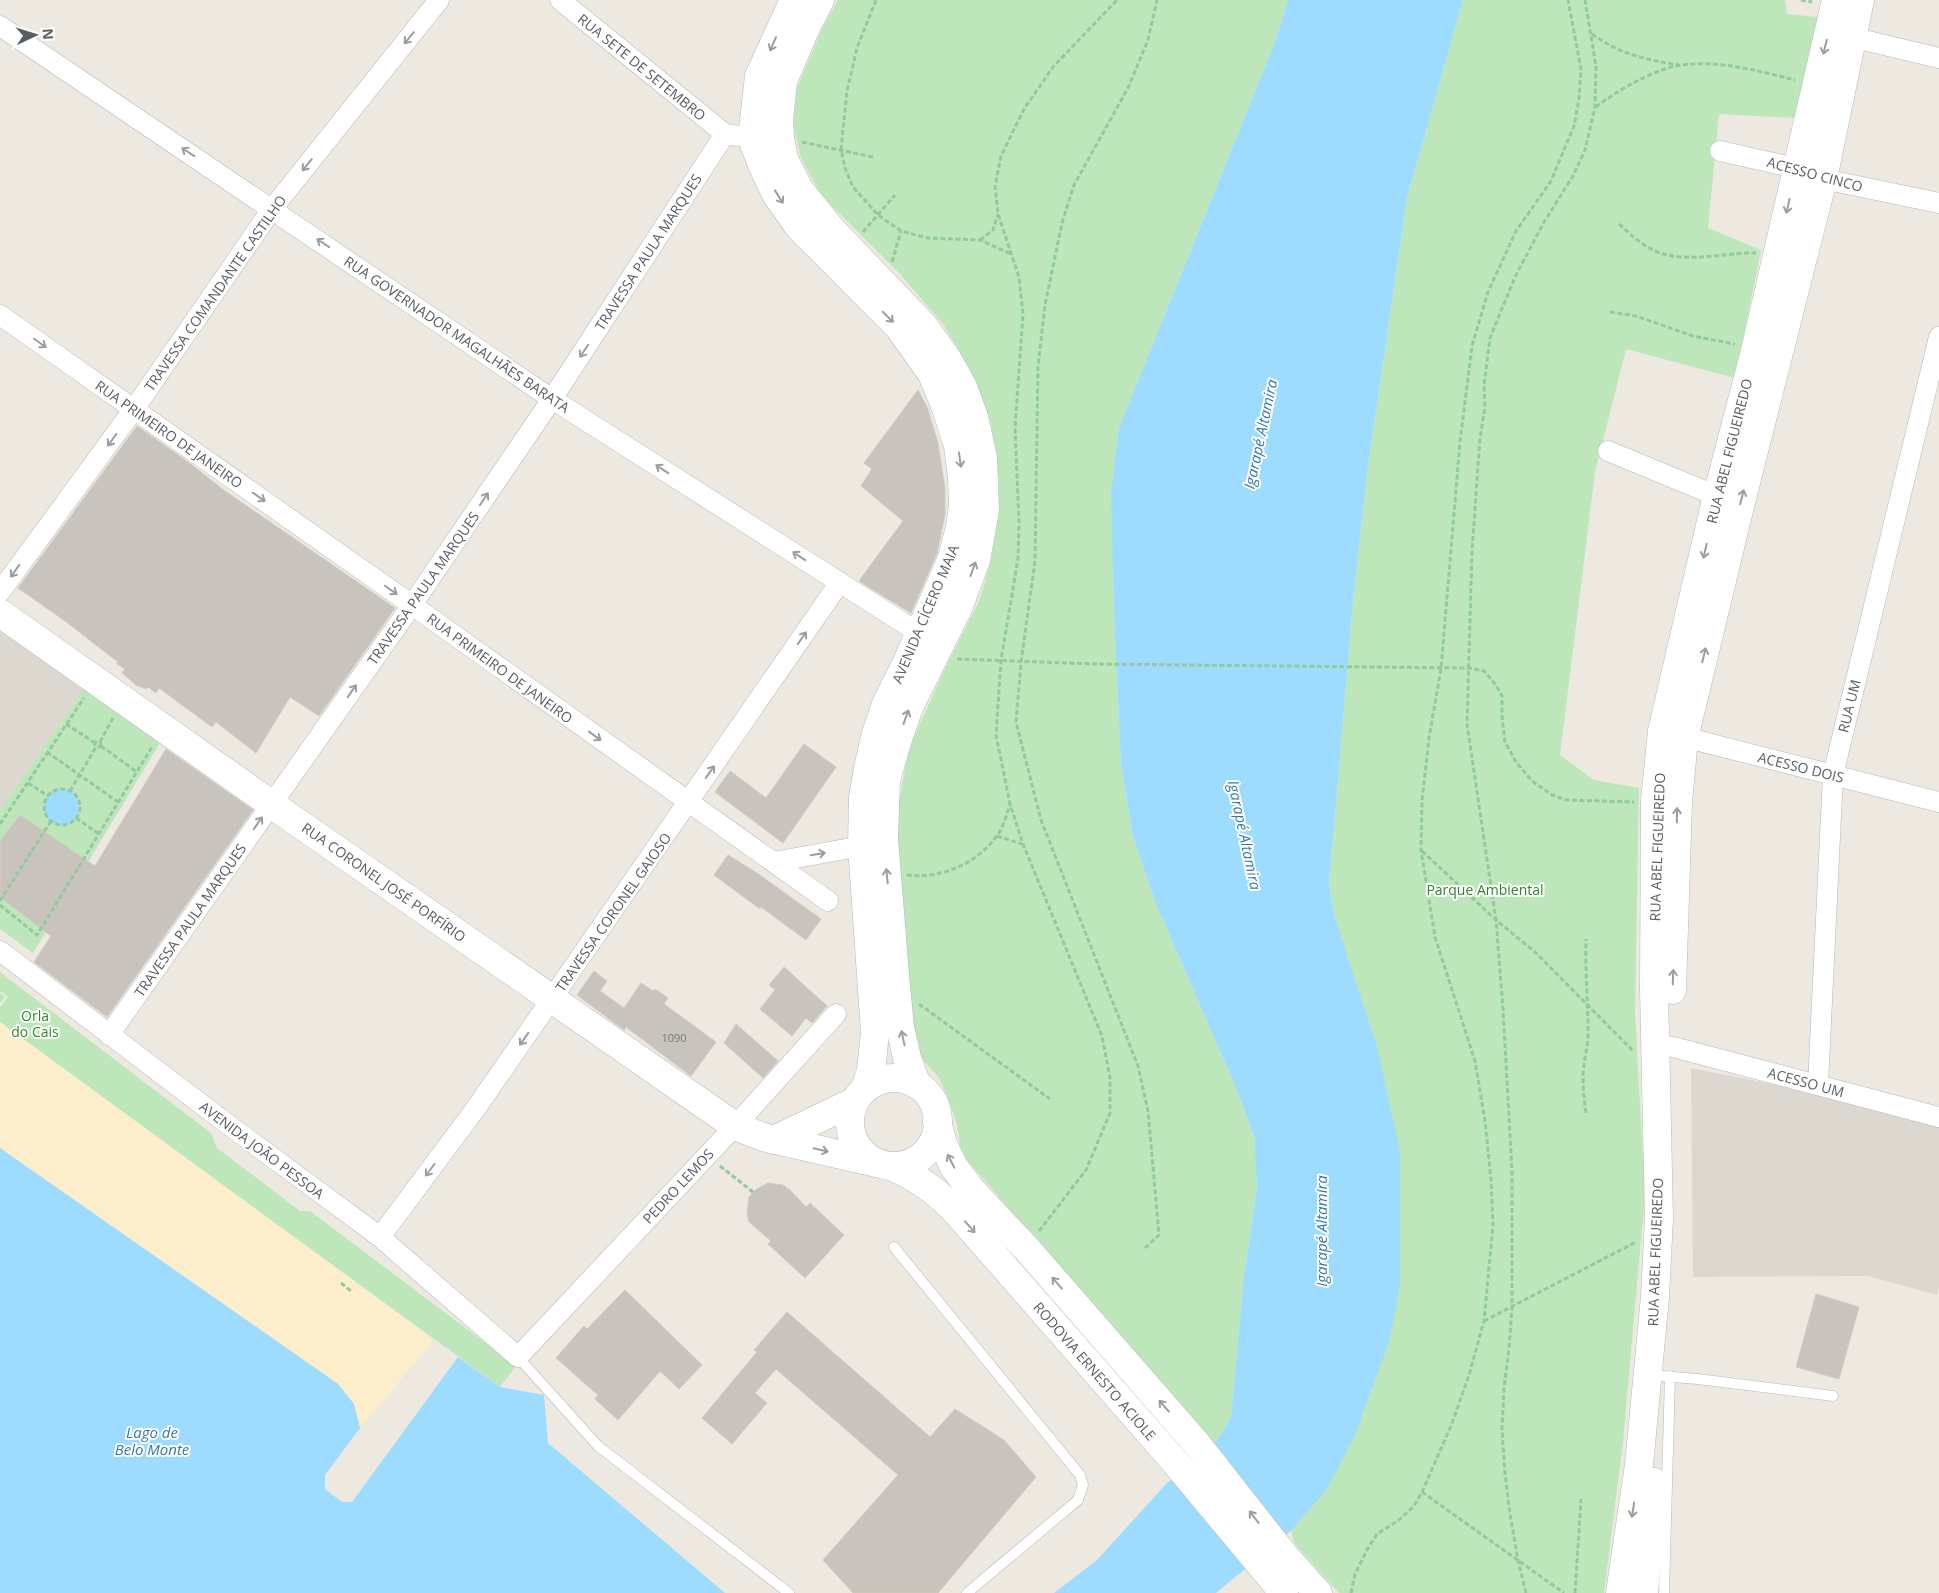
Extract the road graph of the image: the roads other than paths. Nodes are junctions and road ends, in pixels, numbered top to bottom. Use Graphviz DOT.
graph roads {
  1 [pos="439,0"];
  2 [pos="560,0"];
  3 [pos="794,0"];
  4 [pos="820,0"];
  5 [pos="1836,0"];
  6 [pos="1860,0"];
  7 [pos="0,26"];
  8 [pos="1852,37"];
  9 [pos="1939,58"];
  10 [pos="725,134"];
  11 [pos="752,139"];
  12 [pos="1720,151"];
  13 [pos="1796,168"];
  14 [pos="1823,179"];
  15 [pos="1939,203"];
  16 [pos="272,209"];
  17 [pos="0,315"];
  18 [pos="1939,337"];
  19 [pos="552,399"];
  20 [pos="134,409"];
  21 [pos="1608,451"];
  22 [pos="1718,496"];
  23 [pos="840,582"];
  24 [pos="0,592"];
  25 [pos="412,605"];
  26 [pos="0,613"];
  27 [pos="919,633"];
  28 [pos="1673,735"];
  29 [pos="1833,775"];
  30 [pos="1939,802"];
  31 [pos="688,803"];
  32 [pos="271,804"];
  33 [pos="862,846"];
  34 [pos="774,862"];
  35 [pos="828,901"];
  36 [pos="0,951"];
  37 [pos="552,999"];
  38 [pos="836,1014"];
  39 [pos="109,1035"];
  40 [pos="1662,1053"];
  41 [pos="1818,1084"];
  42 [pos="917,1085"];
  43 [pos="860,1095"];
  44 [pos="1939,1116"];
  45 [pos="937,1121"];
  46 [pos="735,1126"];
  47 [pos="774,1140"];
  48 [pos="884,1164"];
  49 [pos="380,1237"];
  50 [pos="894,1247"];
  51 [pos="518,1357"];
  52 [pos="1661,1376"];
  53 [pos="1833,1396"];
  54 [pos="1274,1563"];
  55 [pos="789,1593"];
  56 [pos="967,1593"];
  57 [pos="1284,1593"];
  58 [pos="1318,1593"];
  59 [pos="1620,1593"];
  60 [pos="1644,1593"];
  61 [pos="1664,1593"];
  1 -- 16 [label="street, TRAVESSA COMANDANTE CASTILHO, one-way"];
  2 -- 10 [label="street, RUA SETE DE SETEMBRO"];
  3 -- 11 [label="street, AVENIDA CÍCERO MAIA, one-way"];
  42 -- 4 [label="street, AVENIDA CÍCERO MAIA, one-way"];
  5 -- 13 [label="street, RUA ABEL FIGUEIREDO, one-way"];
  6 -- 8 [label="street, RUA ABEL FIGUEIREDO"];
  16 -- 7 [label="street, RUA GOVERNADOR MAGALHÃES BARATA, one-way"];
  8 -- 9 [label="street"];
  8 -- 14 [label="street, RUA ABEL FIGUEIREDO"];
  10 -- 11 [label="street"];
  10 -- 19 [label="street, TRAVESSA PAULA MARQUES, one-way"];
  11 -- 27 [label="street, AVENIDA CÍCERO MAIA, one-way"];
  12 -- 13 [label="street, ACESSO CINCO"];
  13 -- 14 [label="street, ACESSO CINCO"];
  13 -- 22 [label="street, RUA ABEL FIGUEIREDO, one-way"];
  14 -- 15 [label="street, ACESSO CINCO"];
  28 -- 14 [label="street, RUA ABEL FIGUEIREDO, one-way"];
  19 -- 16 [label="street, RUA GOVERNADOR MAGALHÃES BARATA, one-way"];
  16 -- 20 [label="street, TRAVESSA COMANDANTE CASTILHO"];
  17 -- 20 [label="street, RUA PRIMEIRO DE JANEIRO, one-way"];
  18 -- 29 [label="street, RUA UM"];
  23 -- 19 [label="street, RUA GOVERNADOR MAGALHÃES BARATA, one-way"];
  25 -- 19 [label="street, TRAVESSA PAULA MARQUES, one-way"];
  20 -- 24 [label="street, TRAVESSA COMANDANTE CASTILHO, one-way"];
  20 -- 25 [label="street, RUA PRIMEIRO DE JANEIRO, one-way"];
  21 -- 22 [label="street"];
  22 -- 28 [label="street, RUA ABEL FIGUEIREDO, one-way"];
  23 -- 27 [label="street, RUA GOVERNADOR MAGALHÃES BARATA"];
  31 -- 23 [label="street, TRAVESSA CORONEL GAIOSO, one-way"];
  25 -- 31 [label="street, RUA PRIMEIRO DE JANEIRO, one-way"];
  32 -- 25 [label="street, TRAVESSA PAULA MARQUES, one-way"];
  26 -- 32 [label="street, RUA CORONEL JOSÉ PORFÍRIO"];
  27 -- 33 [label="street, AVENIDA CÍCERO MAIA"];
  28 -- 29 [label="street, ACESSO DOIS"];
  40 -- 28 [label="street, RUA ABEL FIGUEIREDO, one-way"];
  28 -- 40 [label="street, RUA ABEL FIGUEIREDO"];
  29 -- 30 [label="street, ACESSO DOIS"];
  29 -- 41 [label="street, RUA UM"];
  31 -- 34 [label="street, RUA PRIMEIRO DE JANEIRO"];
  31 -- 37 [label="street, TRAVESSA CORONEL GAIOSO"];
  32 -- 37 [label="street, RUA CORONEL JOSÉ PORFÍRIO"];
  39 -- 32 [label="street, TRAVESSA PAULA MARQUES, one-way"];
  34 -- 33 [label="street, one-way"];
  33 -- 43 [label="street, AVENIDA CÍCERO MAIA"];
  34 -- 35 [label="street, RUA PRIMEIRO DE JANEIRO"];
  36 -- 39 [label="street, AVENIDA JOÃO PESSOA"];
  37 -- 46 [label="street, RUA CORONEL JOSÉ PORFÍRIO"];
  37 -- 49 [label="street, TRAVESSA CORONEL GAIOSO, one-way"];
  38 -- 46 [label="street, PEDRO LEMOS"];
  39 -- 49 [label="street, AVENIDA JOÃO PESSOA"];
  40 -- 41 [label="street, ACESSO UM"];
  40 -- 52 [label="street, RUA ABEL FIGUEIREDO"];
  40 -- 52 [label="street, RUA ABEL FIGUEIREDO"];
  41 -- 44 [label="street, ACESSO UM"];
  42 -- 43 [label="street"];
  42 -- 45 [label="street"];
  43 -- 47 [label="street"];
  43 -- 48 [label="street"];
  45 -- 48 [label="street"];
  54 -- 45 [label="street, one-way"];
  46 -- 47 [label="street, RUA CORONEL JOSÉ PORFÍRIO"];
  46 -- 51 [label="street, PEDRO LEMOS"];
  47 -- 48 [label="street, RUA CORONEL JOSÉ PORFÍRIO, one-way"];
  48 -- 54 [label="street, RODOVIA ERNESTO ACIOLE, one-way"];
  49 -- 51 [label="street, AVENIDA JOÃO PESSOA"];
  50 -- 56 [label="lane"];
  51 -- 55 [label="lane"];
  52 -- 53 [label="lane"];
  52 -- 59 [label="street, RUA ABEL FIGUEIREDO, one-way"];
  52 -- 60 [label="street, RUA ABEL FIGUEIREDO"];
  52 -- 61 [label="lane"];
  54 -- 57 [label="street, RODOVIA ERNESTO ACIOLE"];
  54 -- 58 [label="street, RODOVIA ERNESTO ACIOLE"];
}
